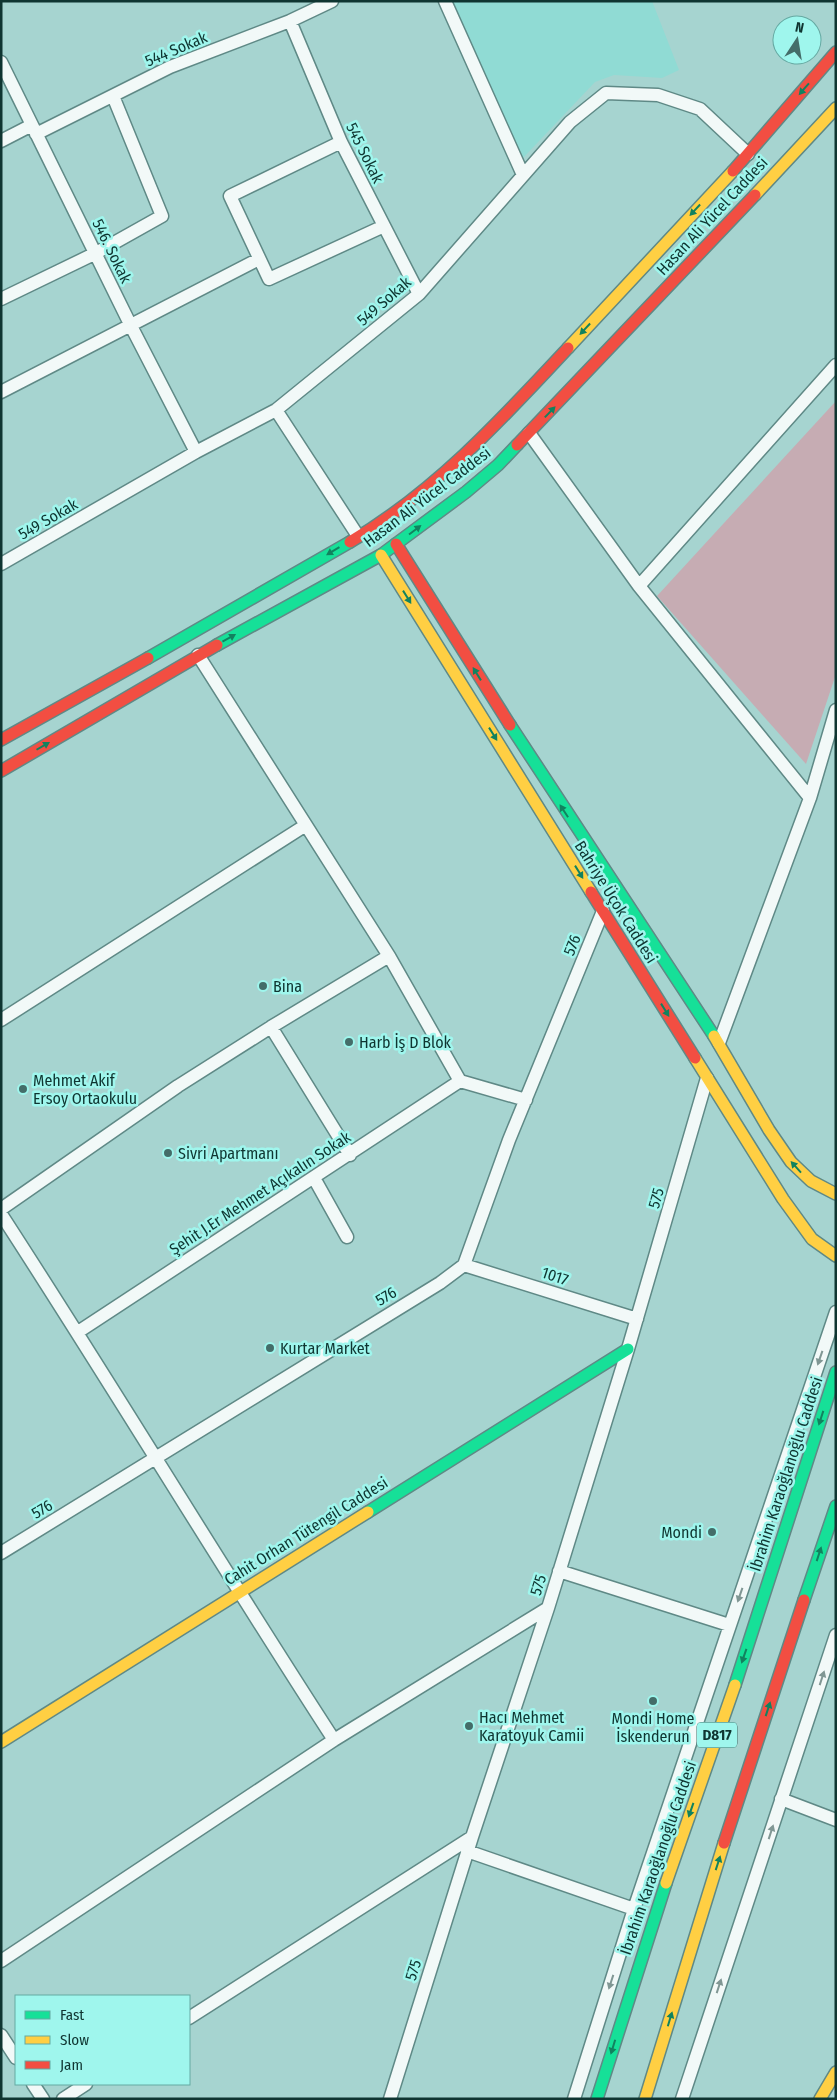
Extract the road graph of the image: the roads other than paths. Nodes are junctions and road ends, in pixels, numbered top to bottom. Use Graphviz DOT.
graph roads {
  1 [pos="332,1"];
  2 [pos="445,1"];
  3 [pos="290,22"];
  4 [pos="836,52"];
  5 [pos="1,62"];
  6 [pos="113,96"];
  7 [pos="836,108"];
  8 [pos="34,130"];
  9 [pos="1,141"];
  10 [pos="341,142"];
  11 [pos="748,154"];
  12 [pos="523,175"];
  13 [pos="384,226"];
  14 [pos="96,253"];
  15 [pos="259,259"];
  16 [pos="419,294"];
  17 [pos="1,299"];
  18 [pos="131,326"];
  19 [pos="836,365"];
  20 [pos="1,392"];
  21 [pos="276,410"];
  22 [pos="529,433"];
  23 [pos="196,452"];
  24 [pos="358,536"];
  25 [pos="396,544"];
  26 [pos="381,555"];
  27 [pos="1,564"];
  28 [pos="639,586"];
  29 [pos="198,655"];
  30 [pos="836,710"];
  31 [pos="2,739"];
  32 [pos="1,771"];
  33 [pos="810,798"];
  34 [pos="306,825"];
  35 [pos="603,911"];
  36 [pos="389,956"];
  37 [pos="1,1020"];
  38 [pos="271,1027"];
  39 [pos="719,1044"];
  40 [pos="707,1078"];
  41 [pos="460,1081"];
  42 [pos="526,1100"];
  43 [pos="350,1155"];
  44 [pos="314,1178"];
  45 [pos="836,1194"];
  46 [pos="1,1209"];
  47 [pos="1,1214"];
  48 [pos="347,1237"];
  49 [pos="836,1256"];
  50 [pos="464,1265"];
  51 [pos="836,1312"];
  52 [pos="637,1319"];
  53 [pos="78,1332"];
  54 [pos="628,1350"];
  55 [pos="836,1372"];
  56 [pos="156,1459"];
  57 [pos="836,1506"];
  58 [pos="1,1553"];
  59 [pos="559,1571"];
  60 [pos="238,1592"];
  61 [pos="548,1608"];
  62 [pos="729,1625"];
  63 [pos="836,1635"];
  64 [pos="334,1740"];
  65 [pos="1,1742"];
  66 [pos="781,1799"];
  67 [pos="835,1820"];
  68 [pos="472,1837"];
  69 [pos="468,1851"];
  70 [pos="634,1909"];
  71 [pos="1,1961"];
  72 [pos="190,2017"];
  73 [pos="1,2036"];
  74 [pos="15,2057"];
  75 [pos="836,2072"];
  76 [pos="34,2085"];
  77 [pos="84,2085"];
  78 [pos="42,2099"];
  79 [pos="63,2099"];
  80 [pos="390,2099"];
  81 [pos="574,2099"];
  82 [pos="597,2099"];
  83 [pos="645,2099"];
  84 [pos="682,2099"];
  85 [pos="820,2099"];
  1 -- 3 [label="street, 544 Sokak"];
  2 -- 12 [label="street"];
  3 -- 6 [label="street, 544 Sokak"];
  3 -- 10 [label="street, 545 Sokak"];
  4 -- 11 [label="main road, one-way"];
  5 -- 8 [label="street, 546. Sokak"];
  6 -- 8 [label="street, 544 Sokak"];
  6 -- 14 [label="street"];
  22 -- 7 [label="main road, Hasan Ali Yücel Caddesi, one-way"];
  8 -- 9 [label="street, 544 Sokak"];
  8 -- 14 [label="street, 546. Sokak"];
  10 -- 13 [label="street, 545 Sokak"];
  10 -- 15 [label="street"];
  11 -- 12 [label="street, 549 Sokak"];
  11 -- 24 [label="main road, one-way"];
  12 -- 16 [label="street, 549 Sokak"];
  13 -- 15 [label="street"];
  13 -- 16 [label="street, 545 Sokak"];
  14 -- 17 [label="street"];
  14 -- 18 [label="street, 546. Sokak"];
  15 -- 18 [label="street"];
  16 -- 21 [label="street, 549 Sokak"];
  18 -- 20 [label="street"];
  18 -- 23 [label="street, 546. Sokak"];
  19 -- 28 [label="street"];
  21 -- 23 [label="street, 549 Sokak"];
  21 -- 24 [label="street"];
  25 -- 22 [label="main road, Hasan Ali Yücel Caddesi, one-way"];
  22 -- 28 [label="street"];
  23 -- 27 [label="street, 549 Sokak"];
  24 -- 31 [label="main road, one-way"];
  25 -- 26 [label="main road, Hasan Ali Yücel Caddesi"];
  39 -- 25 [label="main road, Bahriye Üçok Caddesi, one-way"];
  29 -- 26 [label="main road, Hasan Ali Yücel Caddesi, one-way"];
  26 -- 35 [label="main road, Bahriye Üçok Caddesi, one-way"];
  28 -- 33 [label="street"];
  32 -- 29 [label="main road, Hasan Ali Yücel Caddesi, one-way"];
  29 -- 34 [label="street"];
  30 -- 33 [label="street"];
  33 -- 39 [label="street"];
  34 -- 36 [label="street"];
  34 -- 37 [label="street"];
  35 -- 40 [label="main road, Bahriye Üçok Caddesi, one-way"];
  35 -- 42 [label="street, 576"];
  36 -- 38 [label="street"];
  36 -- 41 [label="street"];
  38 -- 43 [label="street"];
  38 -- 46 [label="street"];
  45 -- 39 [label="main road, Bahriye Üçok Caddesi, one-way"];
  40 -- 49 [label="main road, Bahriye Üçok Caddesi"];
  40 -- 52 [label="street, 575"];
  41 -- 42 [label="street"];
  41 -- 43 [label="street, Şehit J.Er Mehmet Açıkalın Sokak"];
  42 -- 50 [label="street, 576"];
  43 -- 44 [label="street, Şehit J.Er Mehmet Açıkalın Sokak"];
  44 -- 48 [label="street"];
  44 -- 53 [label="street, Şehit J.Er Mehmet Açıkalın Sokak"];
  47 -- 53 [label="street"];
  50 -- 52 [label="street, 1017"];
  50 -- 56 [label="street, 576"];
  51 -- 62 [label="street, one-way"];
  52 -- 54 [label="street, 575"];
  53 -- 56 [label="street"];
  54 -- 59 [label="street, 575"];
  54 -- 60 [label="main road, Cahit Orhan Tütengil Caddesi"];
  55 -- 82 [label="main road, İbrahim Karaoğlanoğlu Caddesi / D817, one-way"];
  56 -- 58 [label="street, 576"];
  56 -- 60 [label="street"];
  83 -- 57 [label="main road, D817, one-way"];
  59 -- 61 [label="street, 575"];
  59 -- 62 [label="street"];
  60 -- 64 [label="street"];
  60 -- 65 [label="main road, Cahit Orhan Tütengil Caddesi"];
  61 -- 64 [label="street"];
  61 -- 68 [label="street, 575"];
  62 -- 70 [label="street"];
  66 -- 63 [label="street, one-way"];
  64 -- 71 [label="street"];
  66 -- 67 [label="street"];
  84 -- 66 [label="street, one-way"];
  68 -- 69 [label="street, 575"];
  68 -- 72 [label="street"];
  69 -- 70 [label="street"];
  69 -- 80 [label="street, 575"];
  70 -- 81 [label="street, one-way"];
  73 -- 74 [label="street"];
  75 -- 85 [label="main road"];
  76 -- 78 [label="street"];
  77 -- 79 [label="street"];
}
